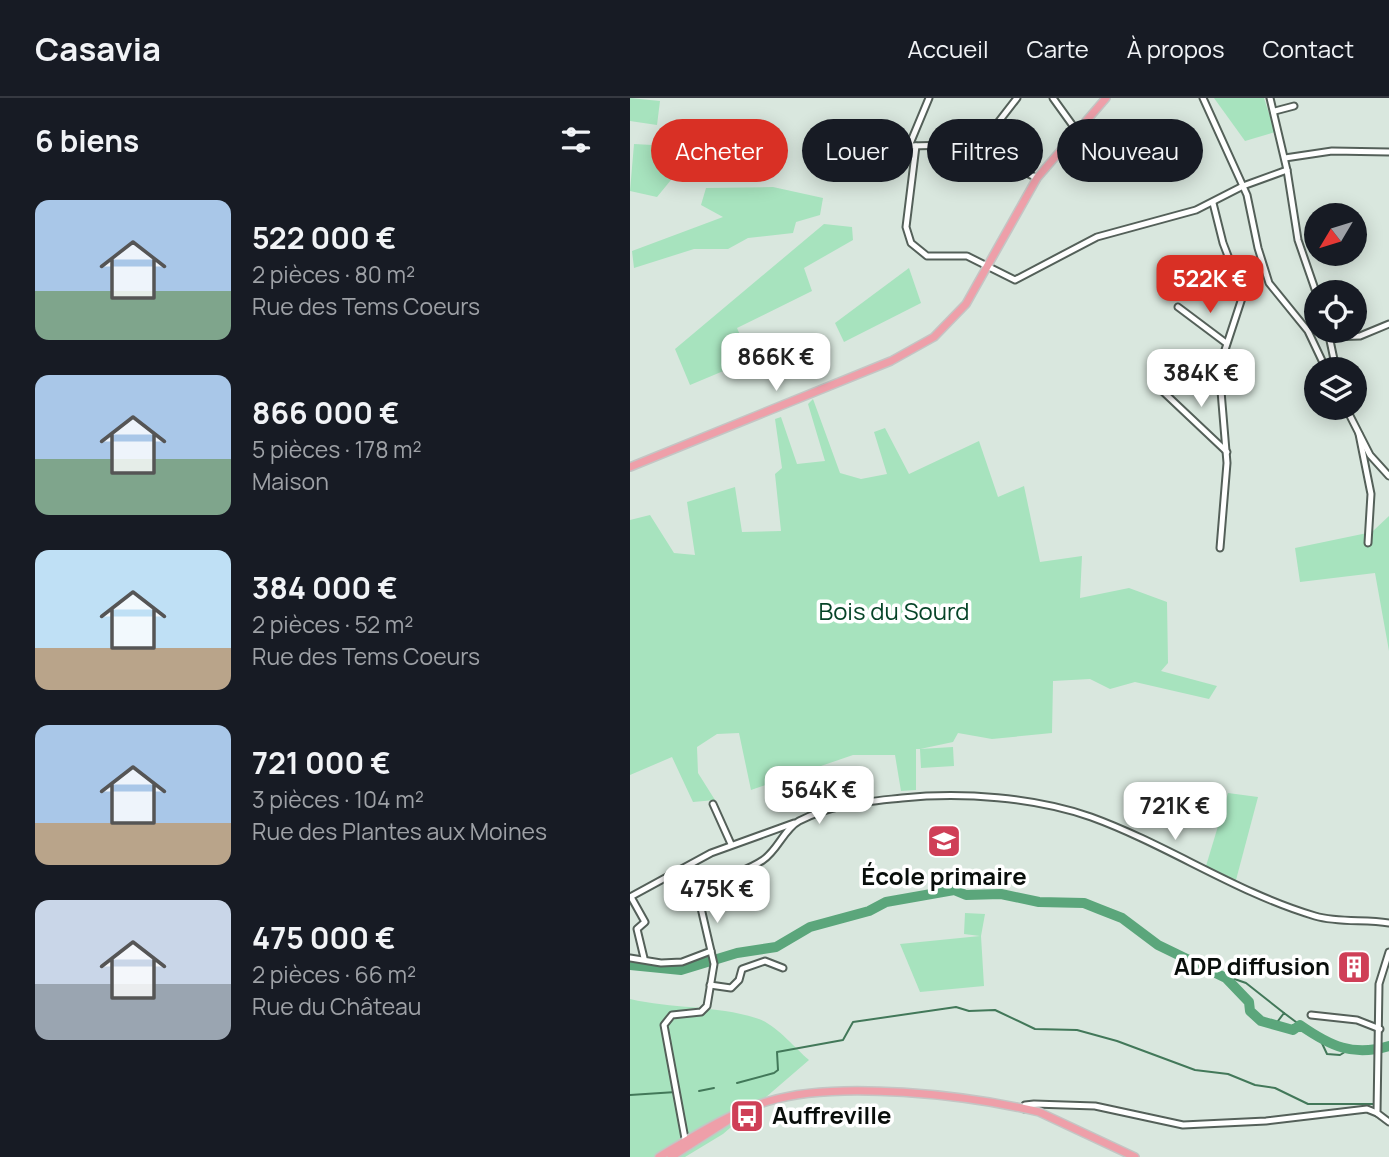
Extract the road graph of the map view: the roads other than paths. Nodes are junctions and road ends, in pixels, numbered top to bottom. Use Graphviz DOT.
graph roads {
  1 [pos="929,98"];
  2 [pos="1017,98"];
  3 [pos="1053,98"];
  4 [pos="1106,98"];
  5 [pos="1203,98"];
  6 [pos="1270,98"];
  7 [pos="1294,106"];
  8 [pos="1275,111"];
  9 [pos="1001,119"];
  10 [pos="1068,119"];
  11 [pos="1086,119"];
  12 [pos="913,146"];
  13 [pos="927,146"];
  14 [pos="1389,152"];
  15 [pos="1057,153"];
  16 [pos="1284,158"];
  17 [pos="1287,170"];
  18 [pos="1043,171"];
  19 [pos="910,182"];
  20 [pos="1035,182"];
  21 [pos="1243,186"];
  22 [pos="1213,202"];
  23 [pos="987,268"];
  24 [pos="1312,280"];
  25 [pos="1178,307"];
  26 [pos="1389,324"];
  27 [pos="1367,333"];
  28 [pos="1226,343"];
  29 [pos="1320,357"];
  30 [pos="1156,386"];
  31 [pos="1352,420"];
  32 [pos="1360,434"];
  33 [pos="1227,452"];
  34 [pos="630,467"];
  35 [pos="1389,476"];
  36 [pos="1368,543"];
  37 [pos="1220,548"];
  38 [pos="713,804"];
  39 [pos="794,823"];
  40 [pos="731,844"];
  41 [pos="669,875"];
  42 [pos="698,895"];
  43 [pos="631,897"];
  44 [pos="1389,923"];
  45 [pos="1389,952"];
  46 [pos="712,953"];
  47 [pos="630,958"];
  48 [pos="644,958"];
  49 [pos="783,968"];
  50 [pos="1379,984"];
  51 [pos="1389,984"];
  52 [pos="710,985"];
  53 [pos="1311,1015"];
  54 [pos="1380,1029"];
  55 [pos="1378,1108"];
  56 [pos="1024,1109"];
  57 [pos="1389,1122"];
  58 [pos="686,1144"];
  59 [pos="659,1157"];
  60 [pos="671,1157"];
  61 [pos="1135,1157"];
  1 -- 12 [label="street"];
  2 -- 9 [label="street"];
  3 -- 10 [label="street"];
  4 -- 11 [label="main road"];
  5 -- 21 [label="street"];
  6 -- 8 [label="street"];
  7 -- 8 [label="street"];
  8 -- 16 [label="street"];
  12 -- 13 [label="street"];
  14 -- 16 [label="street"];
  15 -- 18 [label="main road"];
  16 -- 17 [label="street"];
  17 -- 21 [label="street"];
  17 -- 24 [label="street"];
  19 -- 23 [label="street"];
  20 -- 23 [label="main road"];
  21 -- 22 [label="street"];
  21 -- 29 [label="street"];
  22 -- 23 [label="street"];
  22 -- 28 [label="street"];
  23 -- 34 [label="main road"];
  25 -- 28 [label="street"];
  26 -- 27 [label="street"];
  28 -- 33 [label="street"];
  30 -- 33 [label="street"];
  31 -- 32 [label="street"];
  32 -- 35 [label="street"];
  32 -- 36 [label="street"];
  33 -- 37 [label="street"];
  38 -- 40 [label="street"];
  39 -- 40 [label="street"];
  39 -- 42 [label="street"];
  39 -- 44 [label="street"];
  40 -- 41 [label="street"];
  41 -- 42 [label="street"];
  41 -- 43 [label="street"];
  42 -- 46 [label="street"];
  43 -- 48 [label="street"];
  45 -- 50 [label="street"];
  46 -- 48 [label="street"];
  46 -- 52 [label="street"];
  47 -- 48 [label="street"];
  49 -- 52 [label="street"];
  50 -- 51 [label="street"];
  50 -- 54 [label="street"];
  52 -- 58 [label="street"];
  53 -- 54 [label="street"];
  54 -- 55 [label="street"];
  55 -- 56 [label="street"];
  55 -- 57 [label="street"];
  56 -- 58 [label="main road"];
  56 -- 61 [label="main road"];
  58 -- 59 [label="main road"];
  58 -- 60 [label="main road"];
}
